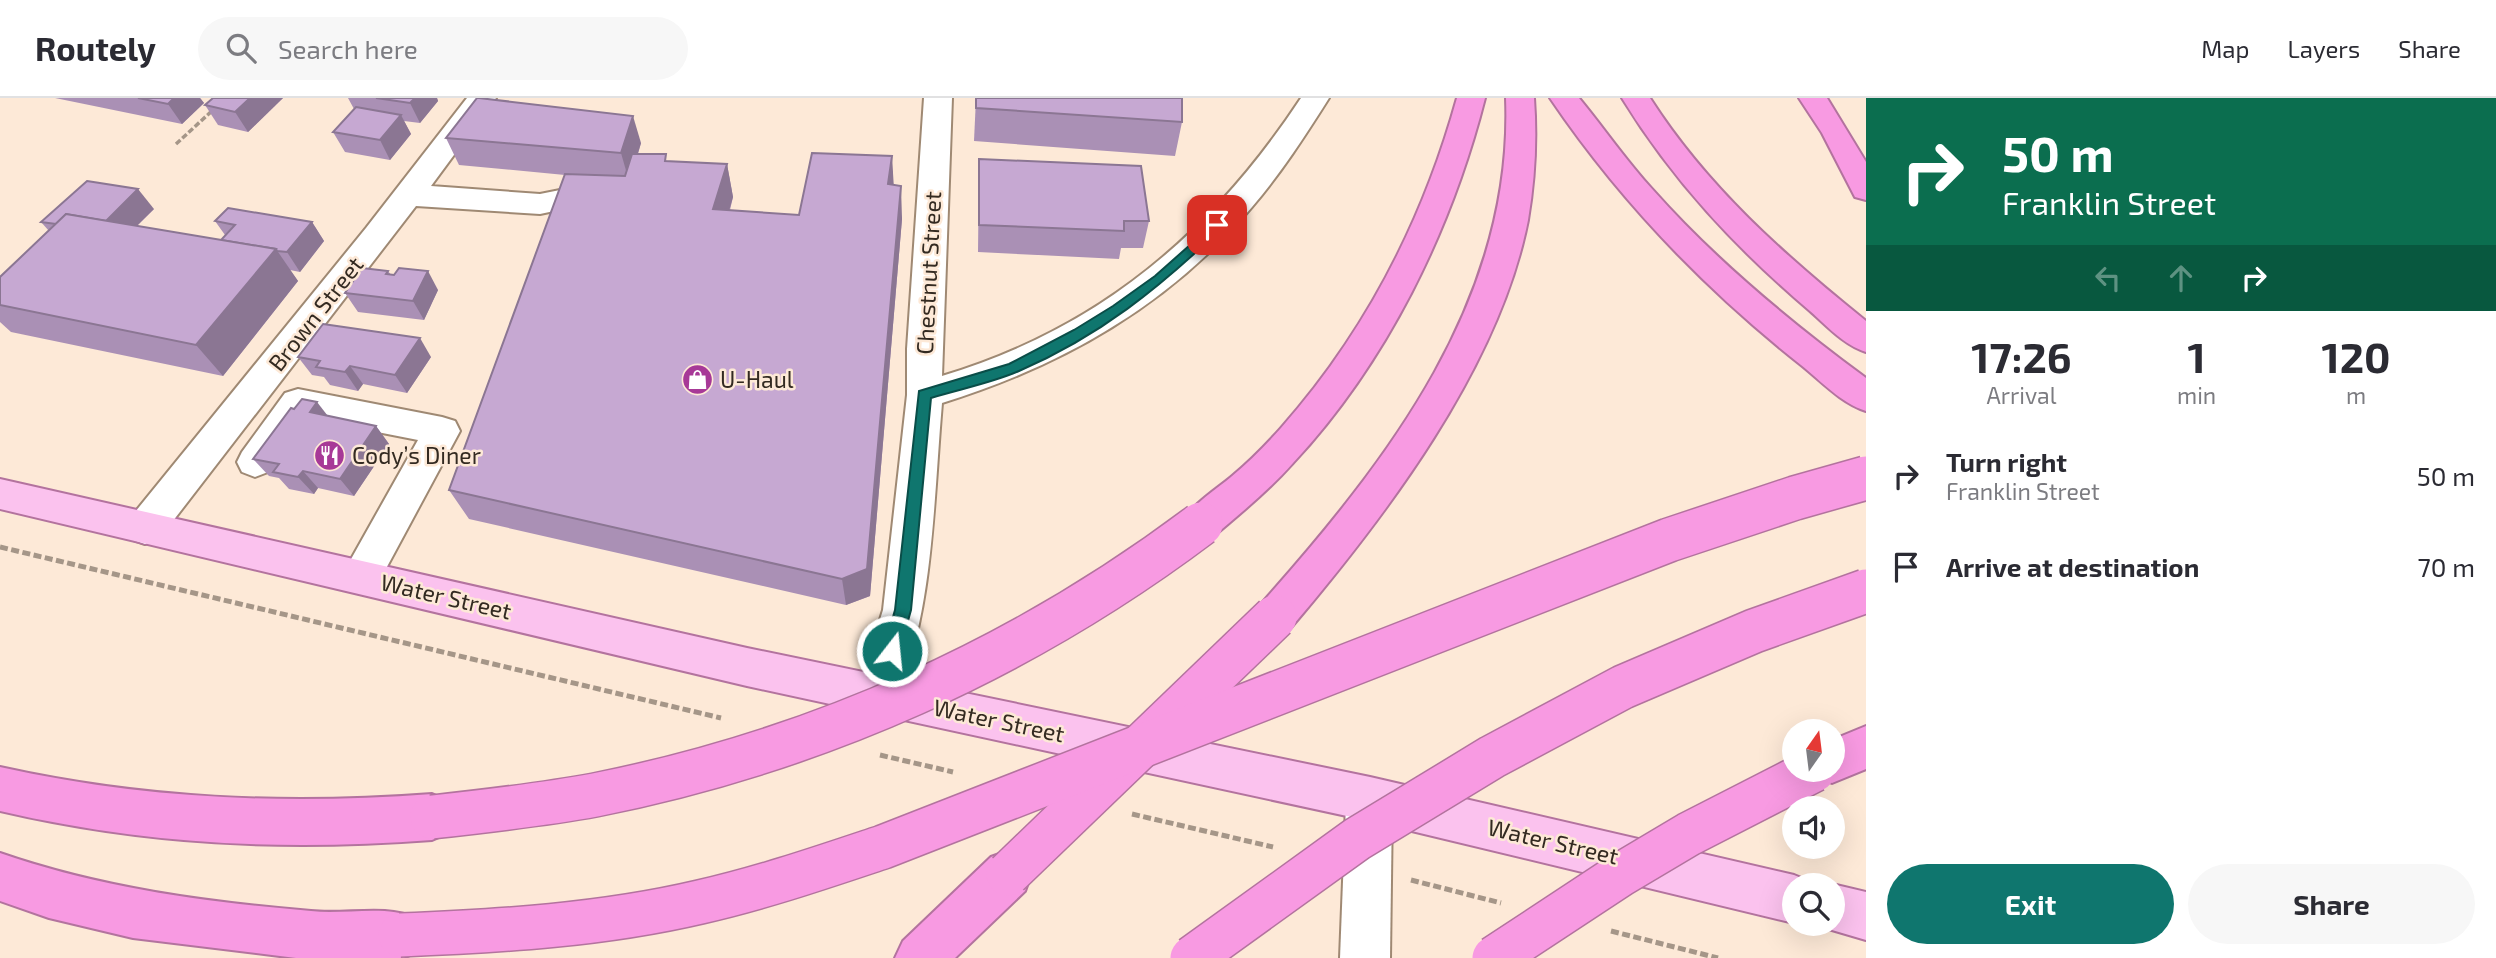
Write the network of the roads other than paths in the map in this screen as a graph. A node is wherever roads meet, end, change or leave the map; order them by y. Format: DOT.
graph roads {
  1 [pos="482,98"];
  2 [pos="938,98"];
  3 [pos="1315,98"];
  4 [pos="1471,98"];
  5 [pos="1564,98"];
  6 [pos="1636,98"];
  7 [pos="1813,98"];
  8 [pos="1844,98"];
  9 [pos="1520,107"];
  10 [pos="1862,125"];
  11 [pos="1860,177"];
  12 [pos="627,184"];
  13 [pos="409,195"];
  14 [pos="1866,340"];
  15 [pos="253,393"];
  16 [pos="925,395"];
  17 [pos="1866,397"];
  18 [pos="298,403"];
  19 [pos="255,462"];
  20 [pos="1866,478"];
  21 [pos="0,494"];
  22 [pos="145,528"];
  23 [pos="361,577"];
  24 [pos="1866,591"];
  25 [pos="877,696"];
  26 [pos="1866,747"];
  27 [pos="1845,756"];
  28 [pos="1791,782"];
  29 [pos="0,789"];
  30 [pos="1370,799"];
  31 [pos="0,877"];
  32 [pos="1782,896"];
  33 [pos="1845,911"];
  34 [pos="1866,916"];
  35 [pos="920,958"];
  36 [pos="1192,958"];
  37 [pos="1365,958"];
  38 [pos="1494,958"];
  1 -- 13 [label="street, Brown Street"];
  2 -- 16 [label="street, Chestnut Street"];
  3 -- 16 [label="street"];
  4 -- 29 [label="highway, bridge"];
  5 -- 17 [label="highway"];
  6 -- 14 [label="highway"];
  7 -- 11 [label="highway"];
  8 -- 10 [label="highway"];
  9 -- 35 [label="highway, bridge"];
  12 -- 13 [label="street"];
  13 -- 15 [label="street, Brown Street"];
  15 -- 18 [label="street"];
  15 -- 22 [label="street, Brown Street"];
  16 -- 25 [label="street, Chestnut Street"];
  18 -- 19 [label="street"];
  18 -- 23 [label="street"];
  20 -- 31 [label="highway, bridge"];
  21 -- 22 [label="main road, Water Street"];
  22 -- 23 [label="main road, Water Street"];
  23 -- 25 [label="main road, Water Street"];
  24 -- 36 [label="highway, bridge"];
  25 -- 30 [label="main road, Water Street"];
  26 -- 27 [label="highway"];
  28 -- 38 [label="highway, bridge"];
  30 -- 32 [label="main road, Water Street"];
  30 -- 37 [label="street"];
  33 -- 34 [label="main road"];
}
